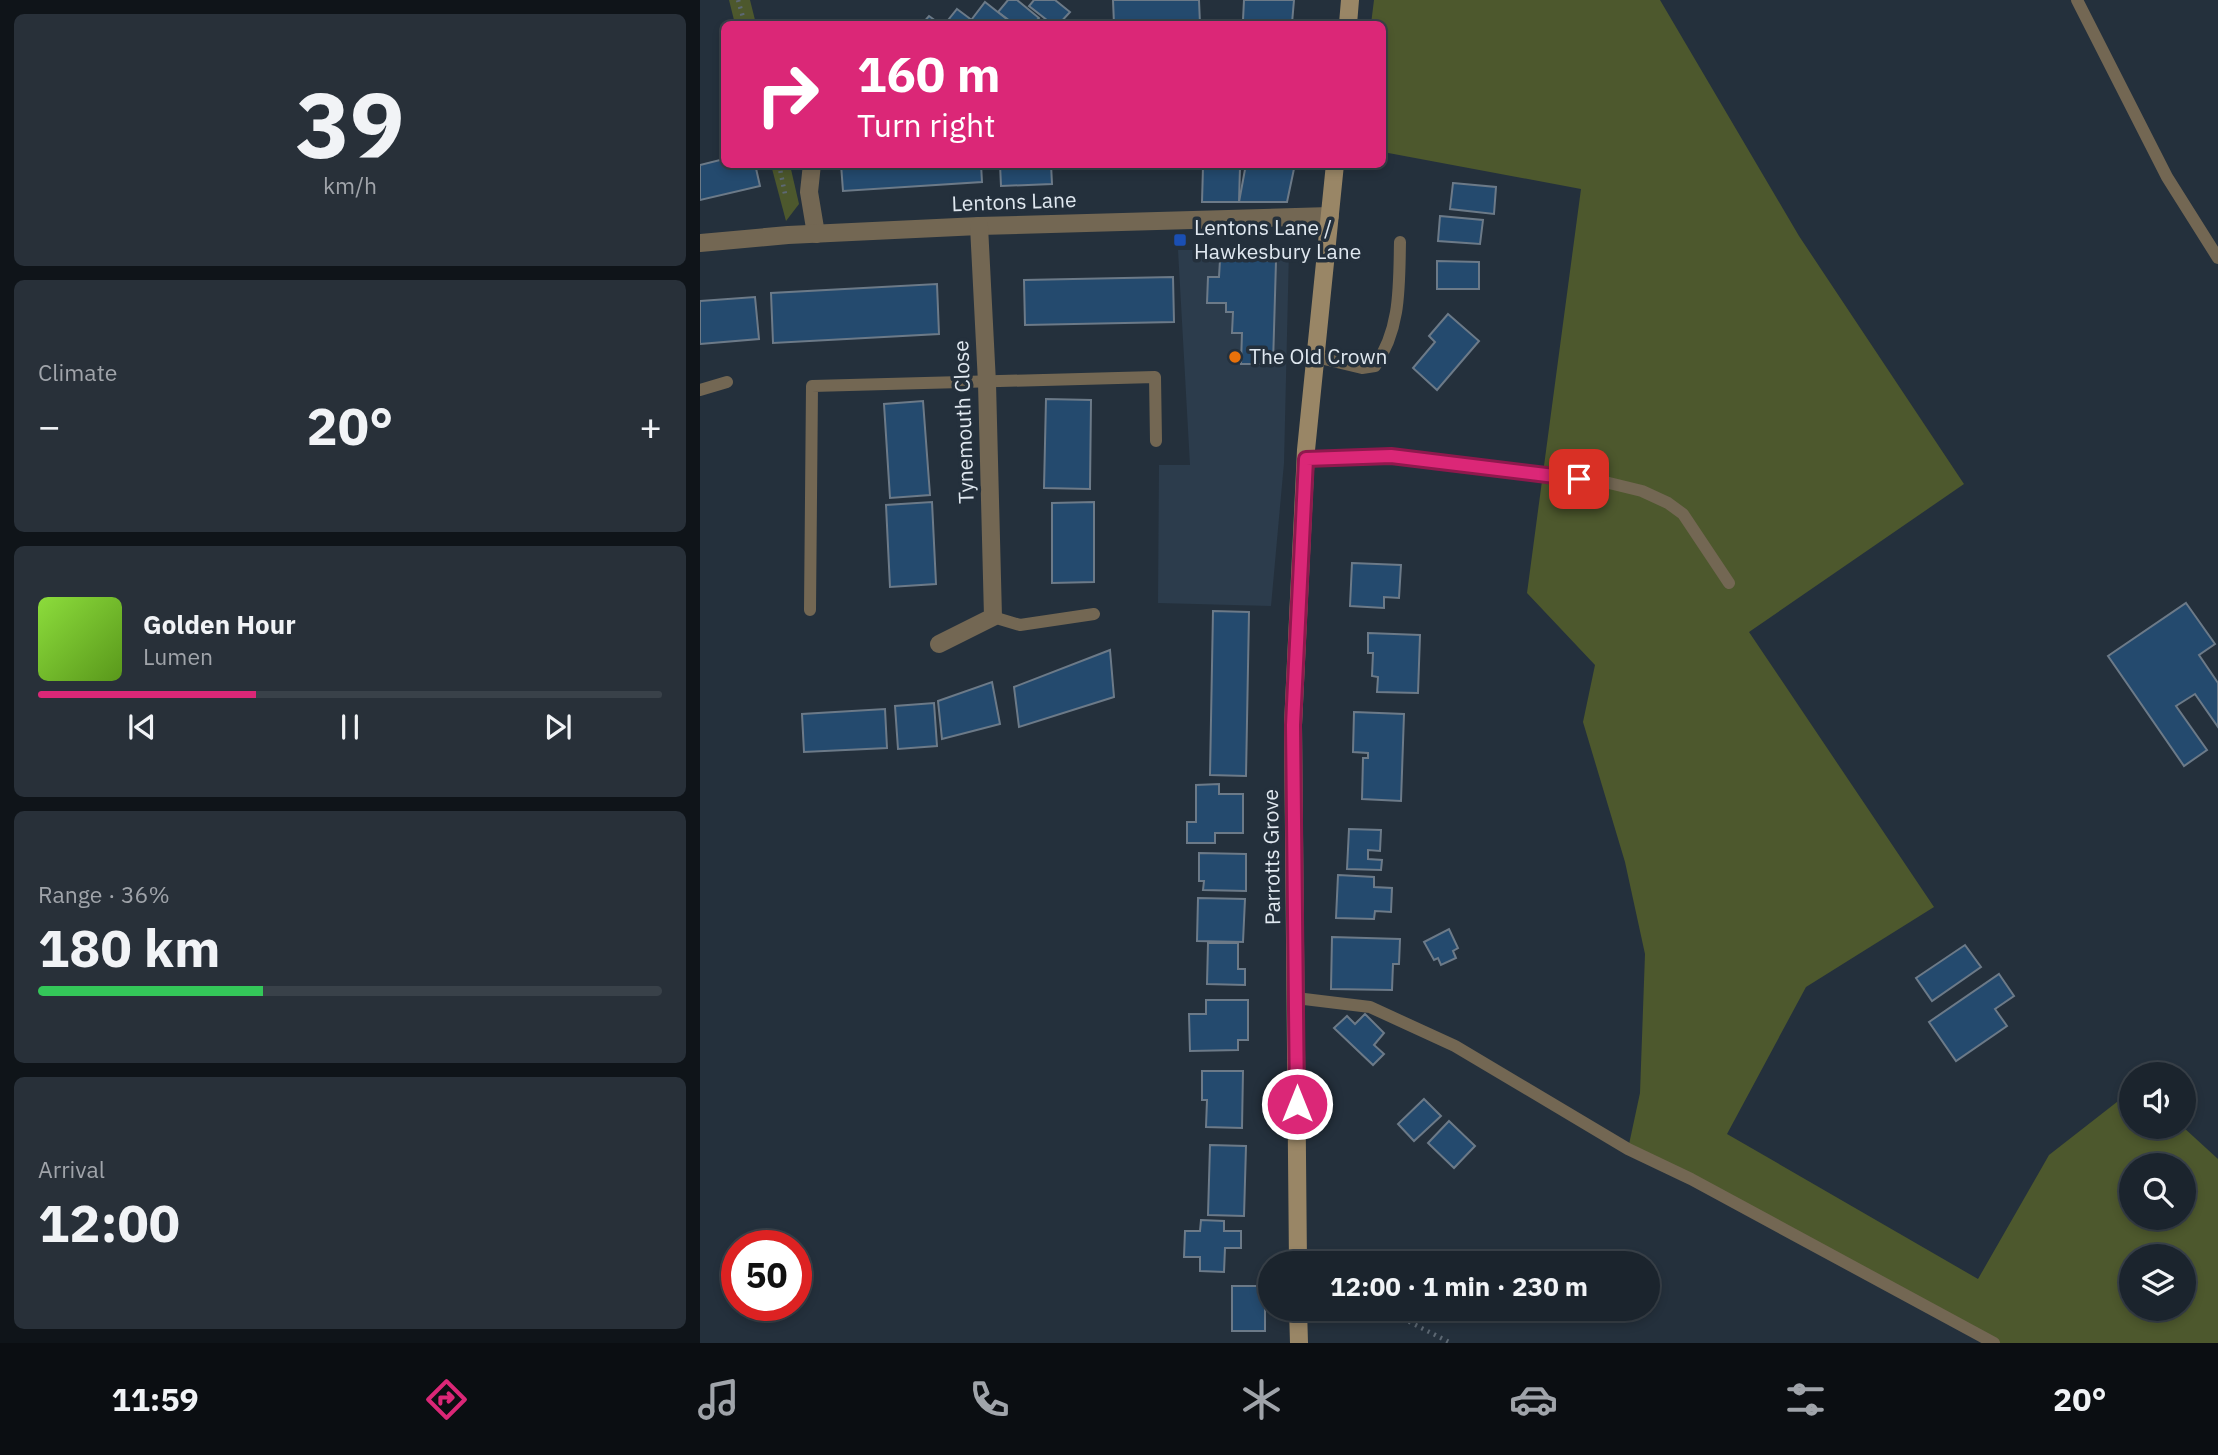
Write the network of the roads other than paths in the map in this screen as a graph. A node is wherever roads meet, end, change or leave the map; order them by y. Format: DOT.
graph roads {
  1 [pos="1350,0"];
  2 [pos="2077,0"];
  3 [pos="1348,21"];
  4 [pos="811,168"];
  5 [pos="1335,168"];
  6 [pos="1330,216"];
  7 [pos="979,226"];
  8 [pos="816,234"];
  9 [pos="1399,242"];
  10 [pos="700,243"];
  11 [pos="2218,258"];
  12 [pos="1316,357"];
  13 [pos="727,382"];
  14 [pos="987,383"];
  15 [pos="700,390"];
  16 [pos="1156,441"];
  17 [pos="1306,454"];
  18 [pos="1729,583"];
  19 [pos="810,610"];
  20 [pos="1094,614"];
  21 [pos="993,617"];
  22 [pos="939,644"];
  23 [pos="1296,998"];
  24 [pos="1298,1251"];
  25 [pos="1298,1321"];
  26 [pos="1298,1343"];
  27 [pos="1994,1343"];
  1 -- 3 [label="main road"];
  2 -- 11 [label="lane"];
  4 -- 8 [label="street"];
  5 -- 6 [label="main road, Parrotts Grove"];
  6 -- 7 [label="street, Lentons Lane"];
  6 -- 12 [label="main road, Parrotts Grove"];
  7 -- 8 [label="street, Lentons Lane"];
  7 -- 14 [label="street, Tynemouth Close"];
  8 -- 10 [label="street, Lentons Lane"];
  9 -- 12 [label="lane"];
  12 -- 17 [label="main road, Parrotts Grove"];
  13 -- 15 [label="lane"];
  14 -- 16 [label="lane"];
  14 -- 19 [label="lane"];
  14 -- 21 [label="street, Tynemouth Close"];
  17 -- 18 [label="lane"];
  17 -- 23 [label="main road, Parrotts Grove"];
  20 -- 21 [label="lane"];
  21 -- 22 [label="street"];
  23 -- 24 [label="main road, Parrotts Grove"];
  23 -- 27 [label="lane"];
  25 -- 26 [label="main road"];
}
